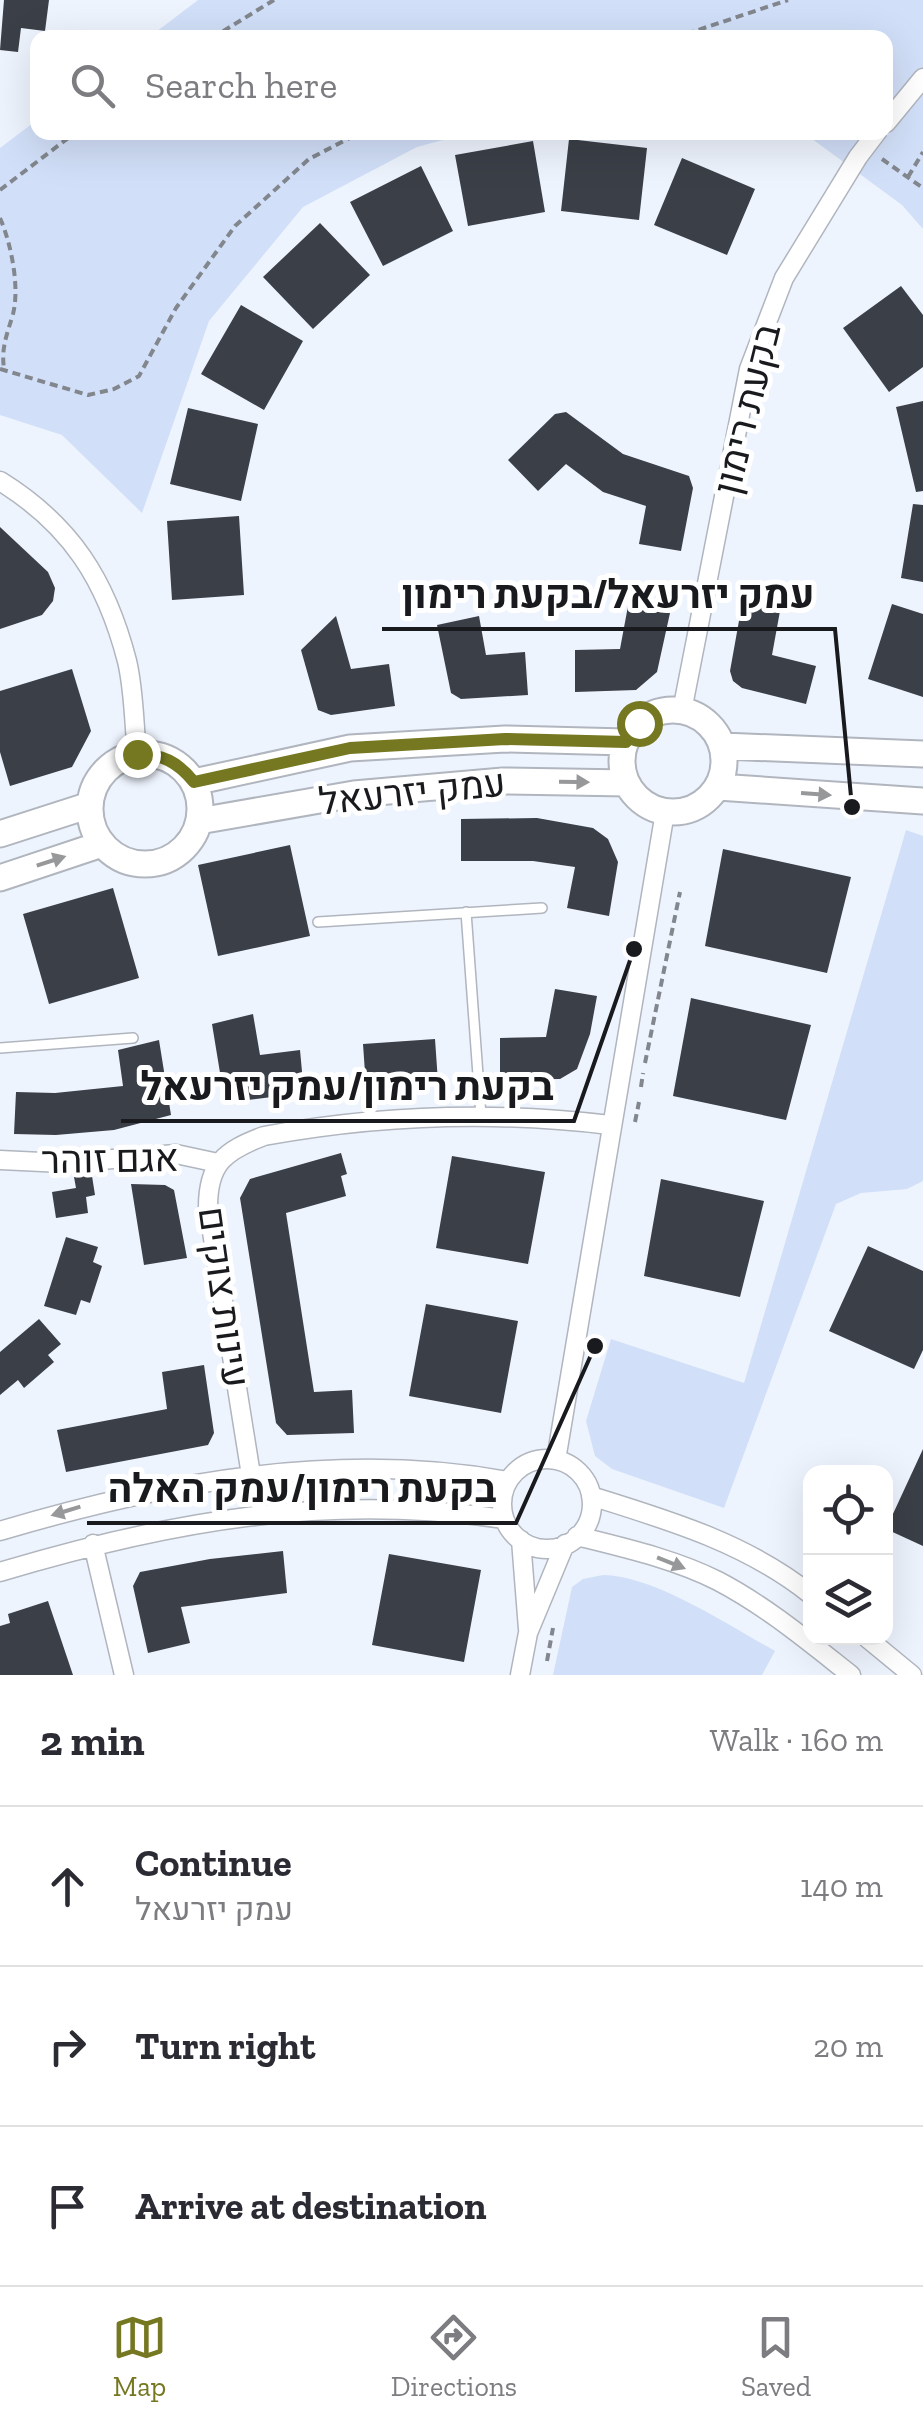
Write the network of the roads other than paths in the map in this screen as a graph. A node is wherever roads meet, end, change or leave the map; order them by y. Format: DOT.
graph roads {
  1 [pos="923,78"];
  2 [pos="893,114"];
  3 [pos="871,140"];
  4 [pos="0,481"];
  5 [pos="682,710"];
  6 [pos="626,742"];
  7 [pos="723,746"];
  8 [pos="137,754"];
  9 [pos="923,754"];
  10 [pos="194,782"];
  11 [pos="627,783"];
  12 [pos="718,787"];
  13 [pos="923,802"];
  14 [pos="90,805"];
  15 [pos="665,812"];
  16 [pos="200,821"];
  17 [pos="0,834"];
  18 [pos="102,844"];
  19 [pos="0,878"];
  20 [pos="542,908"];
  21 [pos="466,912"];
  22 [pos="318,922"];
  23 [pos="134,1038"];
  24 [pos="0,1048"];
  25 [pos="481,1116"];
  26 [pos="610,1125"];
  27 [pos="0,1160"];
  28 [pos="218,1163"];
  29 [pos="556,1460"];
  30 [pos="251,1474"];
  31 [pos="508,1481"];
  32 [pos="591,1496"];
  33 [pos="504,1519"];
  34 [pos="0,1531"];
  35 [pos="521,1540"];
  36 [pos="571,1540"];
  37 [pos="93,1544"];
  38 [pos="0,1572"];
  39 [pos="803,1590"];
  40 [pos="528,1632"];
  41 [pos="876,1645"];
  42 [pos="124,1675"];
  43 [pos="520,1675"];
  44 [pos="851,1675"];
  45 [pos="912,1675"];
  1 -- 2 [label="street"];
  3 -- 5 [label="street, בקעת רימון"];
  4 -- 8 [label="street"];
  5 -- 6 [label="main road"];
  5 -- 7 [label="main road"];
  6 -- 10 [label="main road, עמק יזרעאל"];
  6 -- 11 [label="main road"];
  7 -- 9 [label="main road"];
  7 -- 12 [label="main road"];
  8 -- 10 [label="main road"];
  8 -- 14 [label="main road"];
  10 -- 16 [label="main road"];
  11 -- 15 [label="main road"];
  16 -- 11 [label="main road, עמק יזרעאל, one-way"];
  12 -- 13 [label="main road, one-way"];
  12 -- 15 [label="main road"];
  14 -- 17 [label="main road"];
  14 -- 18 [label="main road"];
  15 -- 26 [label="street"];
  16 -- 18 [label="main road"];
  19 -- 18 [label="main road, one-way"];
  20 -- 21 [label="lane"];
  21 -- 22 [label="lane"];
  21 -- 25 [label="lane"];
  23 -- 24 [label="lane"];
  25 -- 26 [label="street, עינות צוקים"];
  25 -- 28 [label="street, עינות צוקים"];
  26 -- 29 [label="street"];
  27 -- 28 [label="street, אגם זוהר"];
  28 -- 30 [label="street, עינות צוקים"];
  29 -- 31 [label="street"];
  29 -- 32 [label="street"];
  30 -- 31 [label="street"];
  30 -- 34 [label="street, one-way"];
  31 -- 33 [label="street"];
  32 -- 36 [label="street"];
  32 -- 39 [label="street"];
  33 -- 35 [label="street"];
  33 -- 37 [label="street"];
  35 -- 36 [label="street"];
  35 -- 40 [label="street"];
  36 -- 40 [label="street"];
  36 -- 44 [label="street, one-way"];
  37 -- 38 [label="street"];
  37 -- 42 [label="street"];
  40 -- 43 [label="street"];
  41 -- 45 [label="street"];
}
